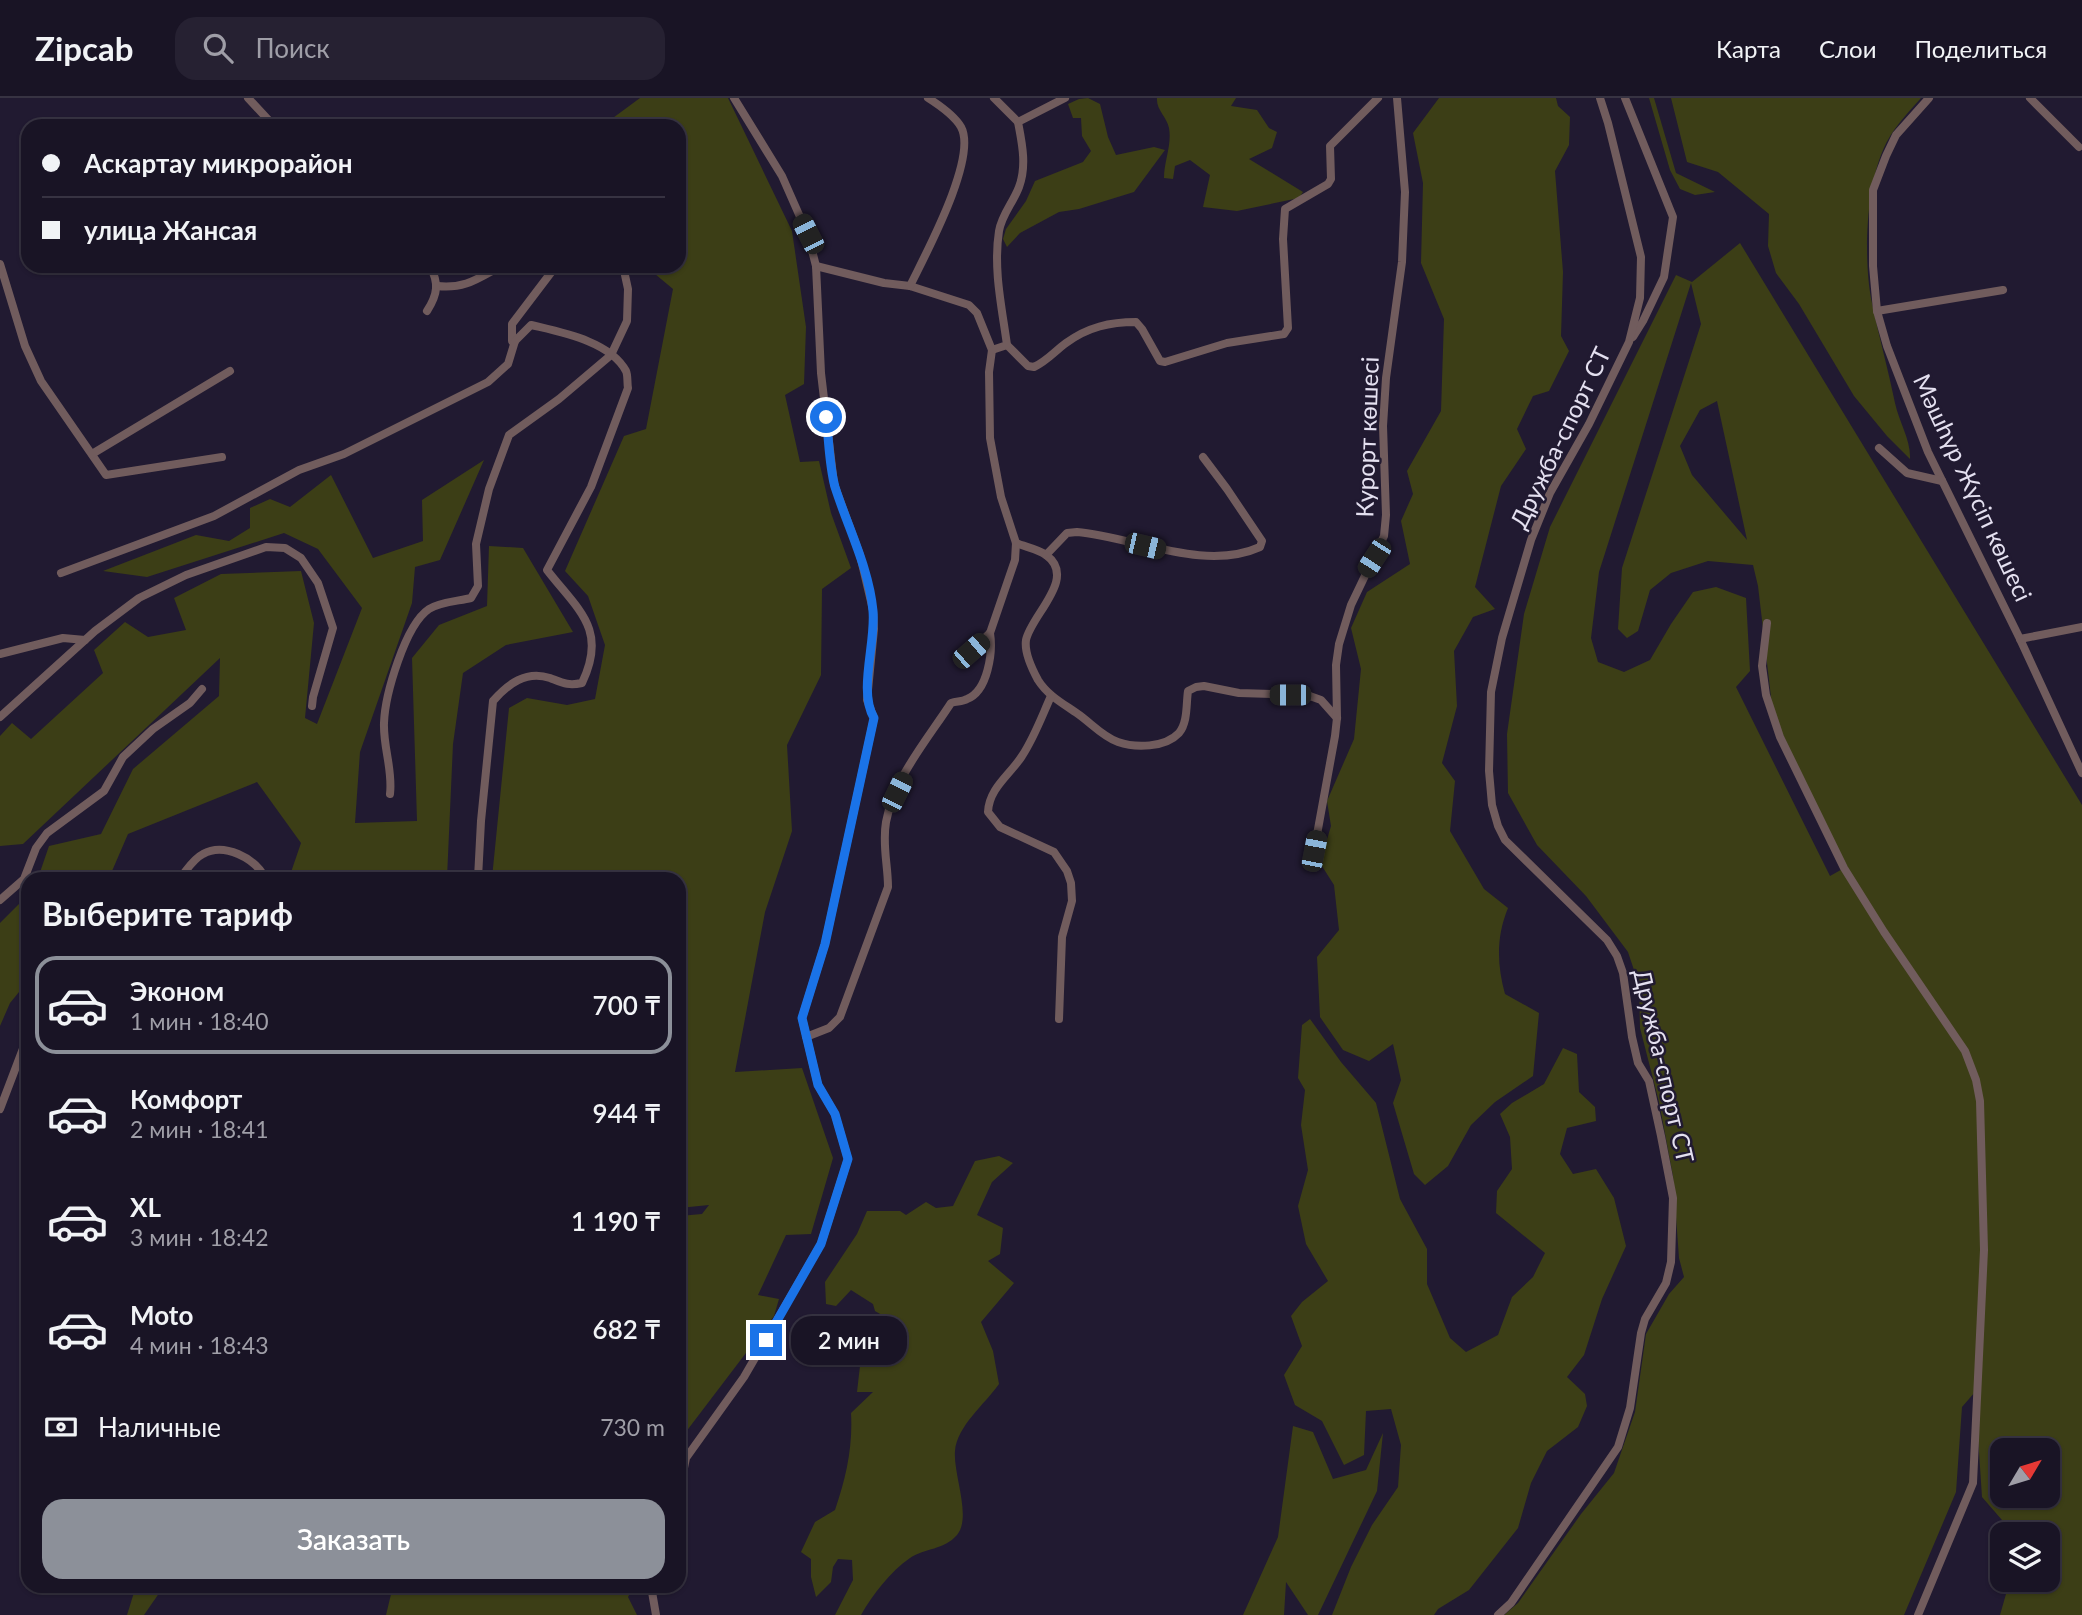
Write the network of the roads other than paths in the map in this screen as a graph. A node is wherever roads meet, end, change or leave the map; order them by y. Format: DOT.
graph roads {
  1 [pos="248,98"];
  2 [pos="734,98"];
  3 [pos="928,98"];
  4 [pos="994,98"];
  5 [pos="1065,98"];
  6 [pos="1378,98"];
  7 [pos="1397,98"];
  8 [pos="1600,98"];
  9 [pos="1625,98"];
  10 [pos="1929,98"];
  11 [pos="2030,98"];
  12 [pos="268,119"];
  13 [pos="1018,122"];
  14 [pos="2079,147"];
  15 [pos="0,264"];
  16 [pos="817,266"];
  17 [pos="434,273"];
  18 [pos="487,273"];
  19 [pos="551,273"];
  20 [pos="625,273"];
  21 [pos="437,286"];
  22 [pos="911,286"];
  23 [pos="2003,290"];
  24 [pos="427,311"];
  25 [pos="1877,311"];
  26 [pos="515,341"];
  27 [pos="1629,342"];
  28 [pos="1007,345"];
  29 [pos="992,350"];
  30 [pos="611,355"];
  31 [pos="230,371"];
  32 [pos="1879,448"];
  33 [pos="92,454"];
  34 [pos="222,457"];
  35 [pos="1203,457"];
  36 [pos="1942,481"];
  37 [pos="1016,543"];
  38 [pos="1046,555"];
  39 [pos="61,573"];
  40 [pos="1767,623"];
  41 [pos="2082,627"];
  42 [pos="990,634"];
  43 [pos="2020,639"];
  44 [pos="85,640"];
  45 [pos="962,652"];
  46 [pos="0,654"];
  47 [pos="202,690"];
  48 [pos="1051,696"];
  49 [pos="313,706"];
  50 [pos="0,717"];
  51 [pos="1337,718"];
  52 [pos="2082,773"];
  53 [pos="390,794"];
  54 [pos="1314,851"];
  55 [pos="27,872"];
  56 [pos="184,872"];
  57 [pos="261,872"];
  58 [pos="478,872"];
  59 [pos="21,882"];
  60 [pos="0,900"];
  61 [pos="1059,1019"];
  62 [pos="806,1037"];
  63 [pos="21,1054"];
  64 [pos="0,1109"];
  65 [pos="686,1458"];
  66 [pos="652,1593"];
  67 [pos="656,1615"];
  68 [pos="1498,1615"];
  69 [pos="1918,1615"];
  1 -- 12 [label="street"];
  2 -- 16 [label="street"];
  3 -- 22 [label="street"];
  4 -- 13 [label="street"];
  5 -- 13 [label="street"];
  6 -- 28 [label="street"];
  7 -- 51 [label="street, Курорт көшесі"];
  8 -- 27 [label="street, Дружба-спорт СТ"];
  9 -- 27 [label="street"];
  10 -- 25 [label="street, Мәшhүр Жүсіп көшесі"];
  11 -- 14 [label="street"];
  13 -- 28 [label="street"];
  15 -- 33 [label="street"];
  16 -- 22 [label="street"];
  16 -- 62 [label="street"];
  17 -- 21 [label="street"];
  18 -- 21 [label="street"];
  19 -- 26 [label="street"];
  20 -- 30 [label="street"];
  21 -- 24 [label="street"];
  22 -- 29 [label="street"];
  23 -- 25 [label="street"];
  25 -- 36 [label="street, Мәшhүр Жүсіп көшесі"];
  26 -- 30 [label="street"];
  26 -- 39 [label="street"];
  27 -- 68 [label="street, Дружба-спорт СТ"];
  28 -- 29 [label="street"];
  29 -- 37 [label="street"];
  30 -- 53 [label="street"];
  30 -- 58 [label="street"];
  31 -- 33 [label="street"];
  32 -- 36 [label="street"];
  33 -- 34 [label="street"];
  35 -- 38 [label="street"];
  36 -- 43 [label="street, Мәшhүр Жүсіп көшесі"];
  37 -- 38 [label="street"];
  37 -- 42 [label="street"];
  38 -- 48 [label="street"];
  40 -- 69 [label="street"];
  41 -- 43 [label="street"];
  42 -- 45 [label="street"];
  42 -- 62 [label="street"];
  43 -- 52 [label="street, Мәшhүр Жүсіп көшесі"];
  44 -- 46 [label="street"];
  44 -- 49 [label="street"];
  44 -- 50 [label="street"];
  47 -- 55 [label="street"];
  48 -- 51 [label="street"];
  48 -- 61 [label="street"];
  51 -- 54 [label="street, Курорт көшесі"];
  56 -- 57 [label="street"];
  59 -- 60 [label="street"];
  62 -- 65 [label="street"];
  63 -- 64 [label="street"];
  66 -- 67 [label="street"];
}
